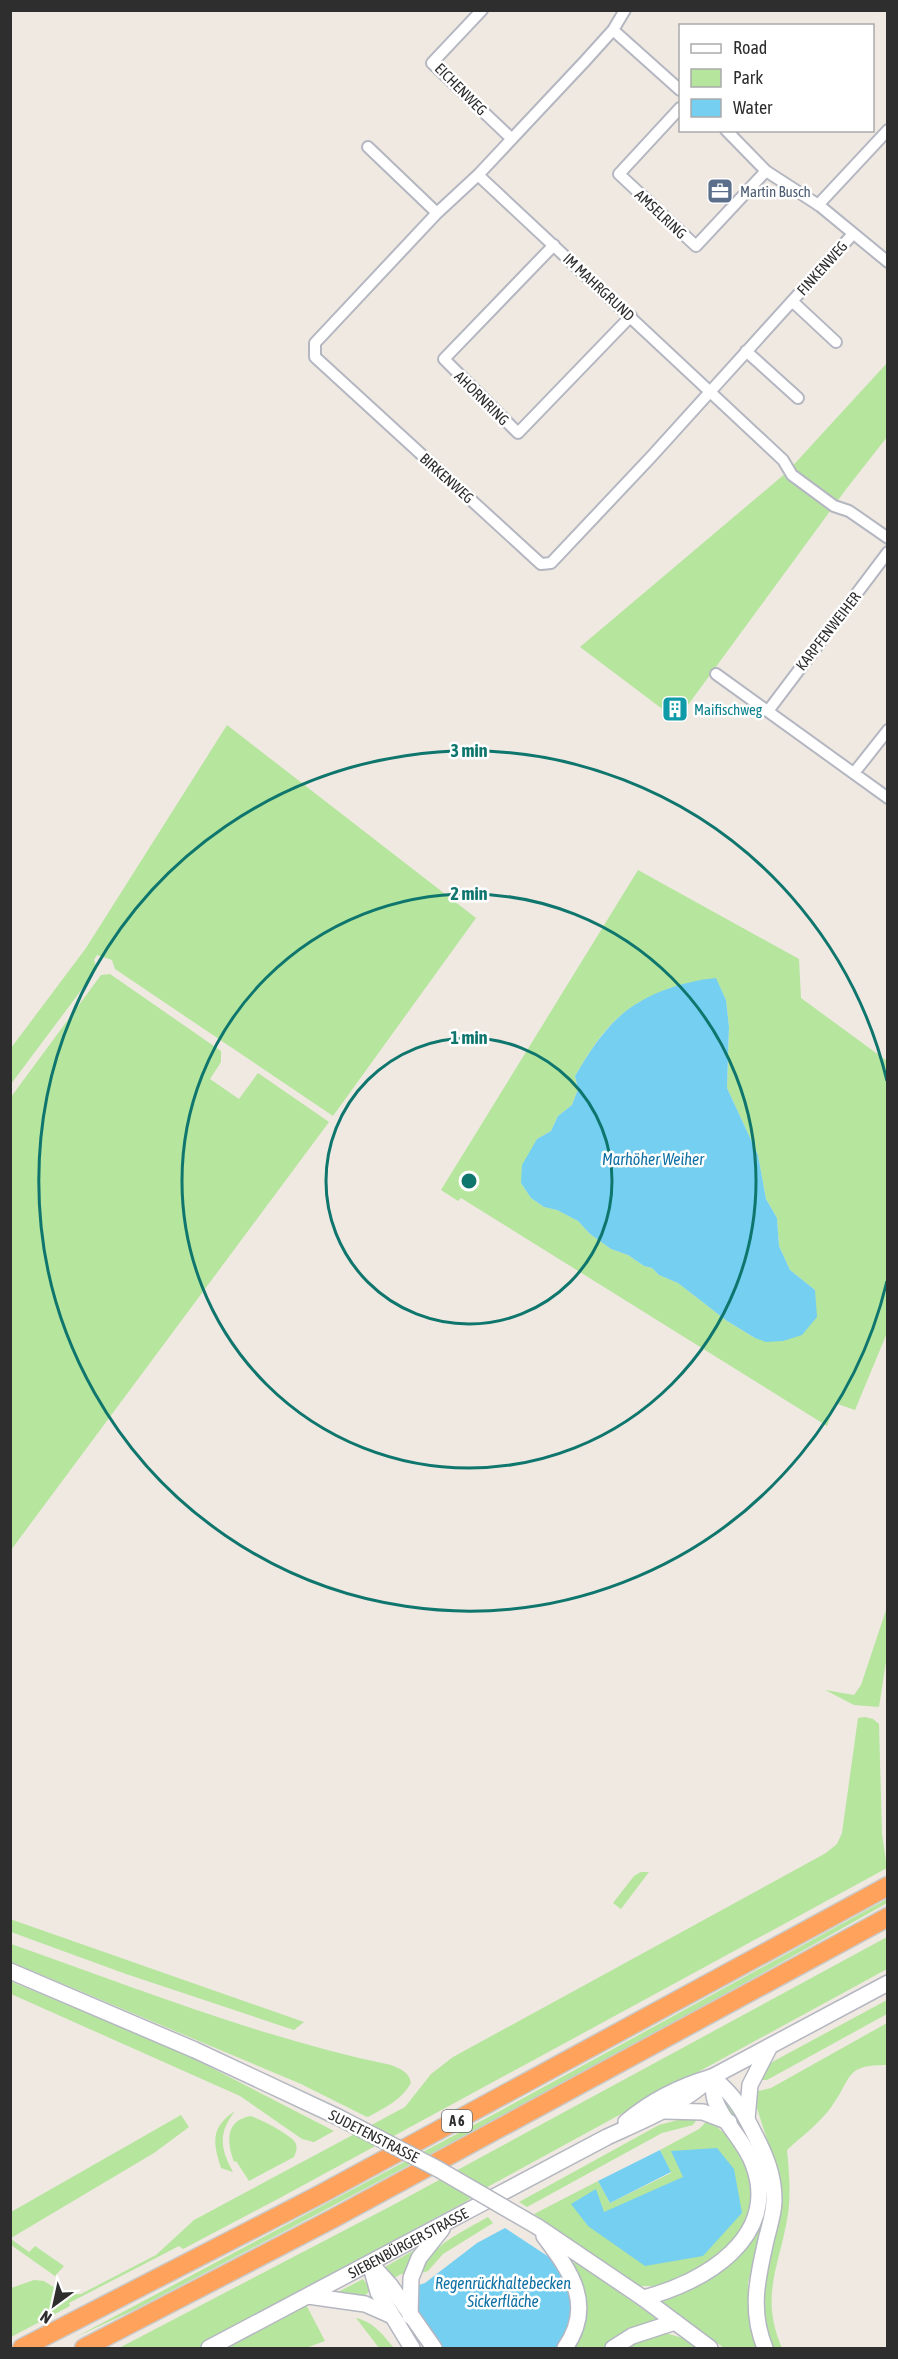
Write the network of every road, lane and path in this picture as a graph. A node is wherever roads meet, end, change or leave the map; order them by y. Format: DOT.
graph roads {
  1 [pos="625,10"];
  2 [pos="480,11"];
  3 [pos="613,30"];
  4 [pos="679,88"];
  5 [pos="679,110"];
  6 [pos="888,130"];
  7 [pos="728,132"];
  8 [pos="512,139"];
  9 [pos="368,147"];
  10 [pos="766,171"];
  11 [pos="478,176"];
  12 [pos="818,206"];
  13 [pos="437,213"];
  14 [pos="852,235"];
  15 [pos="554,244"];
  16 [pos="888,262"];
  17 [pos="792,301"];
  18 [pos="631,316"];
  19 [pos="836,342"];
  20 [pos="746,351"];
  21 [pos="710,391"];
  22 [pos="798,398"];
  23 [pos="888,538"];
  24 [pos="888,552"];
  25 [pos="716,674"];
  26 [pos="768,711"];
  27 [pos="888,730"];
  28 [pos="854,773"];
  29 [pos="888,798"];
  30 [pos="888,1886"];
  31 [pos="888,1917"];
  32 [pos="10,1971"];
  33 [pos="888,1983"];
  34 [pos="769,2048"];
  35 [pos="712,2077"];
  36 [pos="664,2111"];
  37 [pos="747,2119"];
  38 [pos="729,2122"];
  39 [pos="607,2137"];
  40 [pos="444,2225"];
  41 [pos="538,2227"];
  42 [pos="371,2264"];
  43 [pos="308,2296"];
  44 [pos="643,2298"];
  45 [pos="390,2315"];
  46 [pos="410,2316"];
  47 [pos="675,2322"];
  48 [pos="22,2349"];
  49 [pos="84,2349"];
  50 [pos="209,2349"];
  51 [pos="412,2349"];
  52 [pos="434,2349"];
  53 [pos="565,2349"];
  54 [pos="613,2349"];
  55 [pos="710,2349"];
  56 [pos="765,2349"];
  1 -- 3 [label="street"];
  2 -- 8 [label="street, EICHENWEG"];
  3 -- 4 [label="street"];
  3 -- 8 [label="street"];
  5 -- 10 [label="street, AMSELRING"];
  6 -- 12 [label="street"];
  7 -- 10 [label="street"];
  8 -- 11 [label="street"];
  9 -- 13 [label="street"];
  10 -- 12 [label="street"];
  11 -- 13 [label="street, BIRKENWEG"];
  11 -- 15 [label="street, IM MAHRGRUND"];
  12 -- 14 [label="street"];
  13 -- 21 [label="street, BIRKENWEG"];
  14 -- 16 [label="street"];
  14 -- 17 [label="street, FINKENWEG"];
  15 -- 18 [label="street, IM MAHRGRUND"];
  15 -- 18 [label="street, AHORNRING"];
  17 -- 19 [label="street, FINKENWEG"];
  17 -- 20 [label="street, FINKENWEG"];
  18 -- 21 [label="street, IM MAHRGRUND"];
  20 -- 21 [label="street, FINKENWEG"];
  20 -- 22 [label="street"];
  21 -- 23 [label="street, IM MAHRGRUND"];
  24 -- 26 [label="street, KARPFENWEIHER"];
  25 -- 26 [label="street"];
  26 -- 28 [label="street"];
  27 -- 28 [label="street"];
  28 -- 29 [label="street"];
  30 -- 48 [label="highway, A 6"];
  31 -- 49 [label="highway, A 6"];
  32 -- 41 [label="main road, SUDETENSTRASSE, bridge"];
  33 -- 34 [label="main road, SIEBENBÜRGER STRASSE"];
  34 -- 35 [label="main road, SIEBENBÜRGER STRASSE"];
  34 -- 37 [label="main road"];
  35 -- 36 [label="main road, SIEBENBÜRGER STRASSE"];
  35 -- 37 [label="main road"];
  35 -- 38 [label="main road"];
  35 -- 39 [label="main road, SIEBENBÜRGER STRASSE"];
  36 -- 38 [label="main road"];
  36 -- 39 [label="main road, SIEBENBÜRGER STRASSE"];
  37 -- 56 [label="main road"];
  38 -- 44 [label="main road"];
  39 -- 40 [label="main road, SIEBENBÜRGER STRASSE"];
  40 -- 42 [label="main road, SIEBENBÜRGER STRASSE"];
  40 -- 46 [label="main road"];
  41 -- 44 [label="main road, SUDETENSTRASSE"];
  41 -- 53 [label="main road"];
  42 -- 43 [label="main road, SIEBENBÜRGER STRASSE"];
  42 -- 45 [label="main road"];
  42 -- 46 [label="main road"];
  43 -- 45 [label="main road"];
  43 -- 50 [label="main road, SIEBENBÜRGER STRASSE"];
  44 -- 47 [label="main road, SUDETENSTRASSE"];
  45 -- 51 [label="main road"];
  46 -- 52 [label="main road"];
  47 -- 54 [label="main road"];
  47 -- 55 [label="main road, SUDETENSTRASSE"];
}
